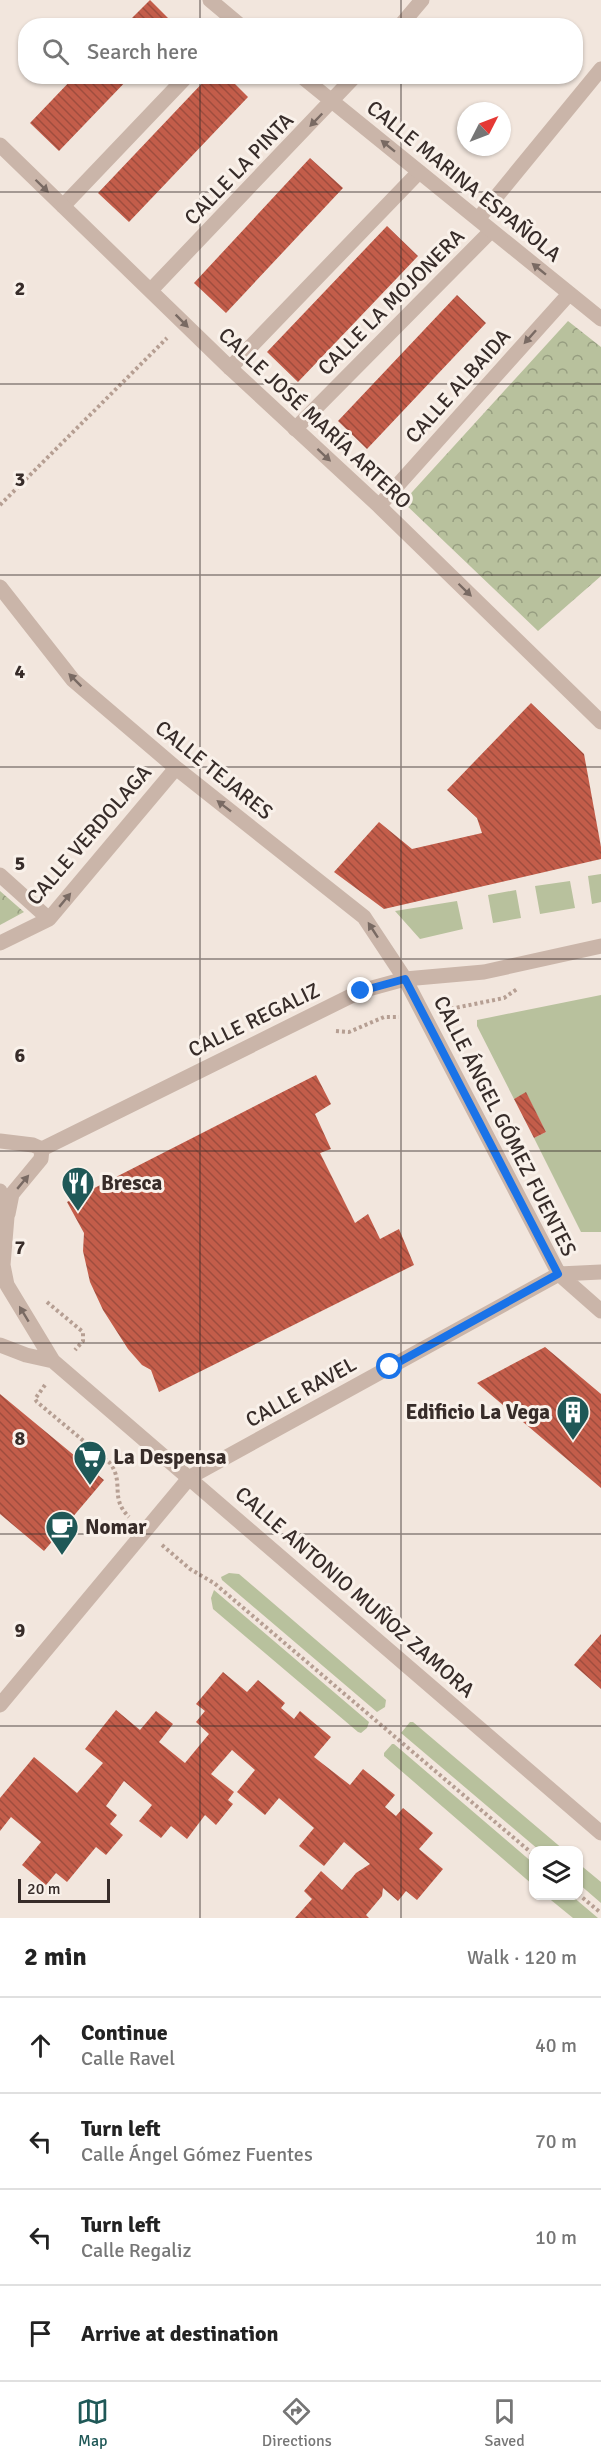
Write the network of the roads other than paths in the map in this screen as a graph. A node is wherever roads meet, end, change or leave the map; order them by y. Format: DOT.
graph roads {
  1 [pos="210,0"];
  2 [pos="422,0"];
  3 [pos="230,18"];
  4 [pos="407,18"];
  5 [pos="601,69"];
  6 [pos="179,84"];
  7 [pos="311,84"];
  8 [pos="348,84"];
  9 [pos="333,102"];
  10 [pos="0,145"];
  11 [pos="419,172"];
  12 [pos="63,206"];
  13 [pos="478,219"];
  14 [pos="491,231"];
  15 [pos="151,290"];
  16 [pos="569,294"];
  17 [pos="601,319"];
  18 [pos="230,368"];
  19 [pos="295,429"];
  20 [pos="379,506"];
  21 [pos="1,590"];
  22 [pos="601,722"];
  23 [pos="176,768"];
  24 [pos="0,875"];
  25 [pos="49,919"];
  26 [pos="0,944"];
  27 [pos="601,946"];
  28 [pos="405,979"];
  29 [pos="0,1141"];
  30 [pos="42,1149"];
  31 [pos="0,1191"];
  32 [pos="7,1217"];
  33 [pos="2,1268"];
  34 [pos="601,1272"];
  35 [pos="558,1274"];
  36 [pos="601,1311"];
  37 [pos="0,1344"];
  38 [pos="52,1361"];
  39 [pos="190,1477"];
  40 [pos="0,1705"];
  41 [pos="601,1833"];
  1 -- 3 [label="street"];
  2 -- 4 [label="street"];
  5 -- 13 [label="street"];
  6 -- 12 [label="street"];
  7 -- 9 [label="street, CALLE MARINA ESPAÑOLA"];
  8 -- 9 [label="street, CALLE LA PINTA"];
  11 -- 9 [label="street, CALLE MARINA ESPAÑOLA, one-way"];
  9 -- 15 [label="street, CALLE LA PINTA, one-way"];
  10 -- 12 [label="street, CALLE JOSÉ MARÍA ARTERO, one-way"];
  11 -- 13 [label="street, CALLE MARINA ESPAÑOLA"];
  11 -- 18 [label="street"];
  12 -- 15 [label="street, CALLE JOSÉ MARÍA ARTERO"];
  13 -- 14 [label="street, CALLE MARINA ESPAÑOLA"];
  16 -- 14 [label="street, CALLE MARINA ESPAÑOLA, one-way"];
  14 -- 19 [label="street, CALLE LA MOJONERA"];
  15 -- 18 [label="street, CALLE JOSÉ MARÍA ARTERO, one-way"];
  16 -- 17 [label="street, CALLE MARINA ESPAÑOLA"];
  16 -- 20 [label="street, CALLE ALBAIDA, one-way"];
  18 -- 19 [label="street, CALLE JOSÉ MARÍA ARTERO"];
  19 -- 20 [label="street, CALLE JOSÉ MARÍA ARTERO, one-way"];
  20 -- 22 [label="street, CALLE JOSÉ MARÍA ARTERO, one-way"];
  23 -- 21 [label="street, CALLE TEJARES, one-way"];
  25 -- 23 [label="street, CALLE VERDOLAGA, one-way"];
  28 -- 23 [label="street, CALLE TEJARES, one-way"];
  24 -- 25 [label="street"];
  25 -- 26 [label="street, CALLE VERDOLAGA"];
  27 -- 28 [label="street, CALLE REGALIZ"];
  28 -- 30 [label="street, CALLE REGALIZ"];
  28 -- 35 [label="street, CALLE ÁNGEL GÓMEZ FUENTES"];
  29 -- 30 [label="street"];
  32 -- 30 [label="street, one-way"];
  31 -- 32 [label="street"];
  32 -- 33 [label="street"];
  38 -- 33 [label="street, CALLE ANTONIO MUÑOZ ZAMORA, one-way"];
  34 -- 35 [label="street"];
  35 -- 36 [label="street, CALLE ÁNGEL GÓMEZ FUENTES"];
  35 -- 39 [label="street, CALLE RAVEL"];
  37 -- 38 [label="street, CALLE ANTONIO MUÑOZ ZAMORA"];
  38 -- 39 [label="street, CALLE ANTONIO MUÑOZ ZAMORA"];
  39 -- 40 [label="street"];
  39 -- 41 [label="street, CALLE ANTONIO MUÑOZ ZAMORA"];
}
